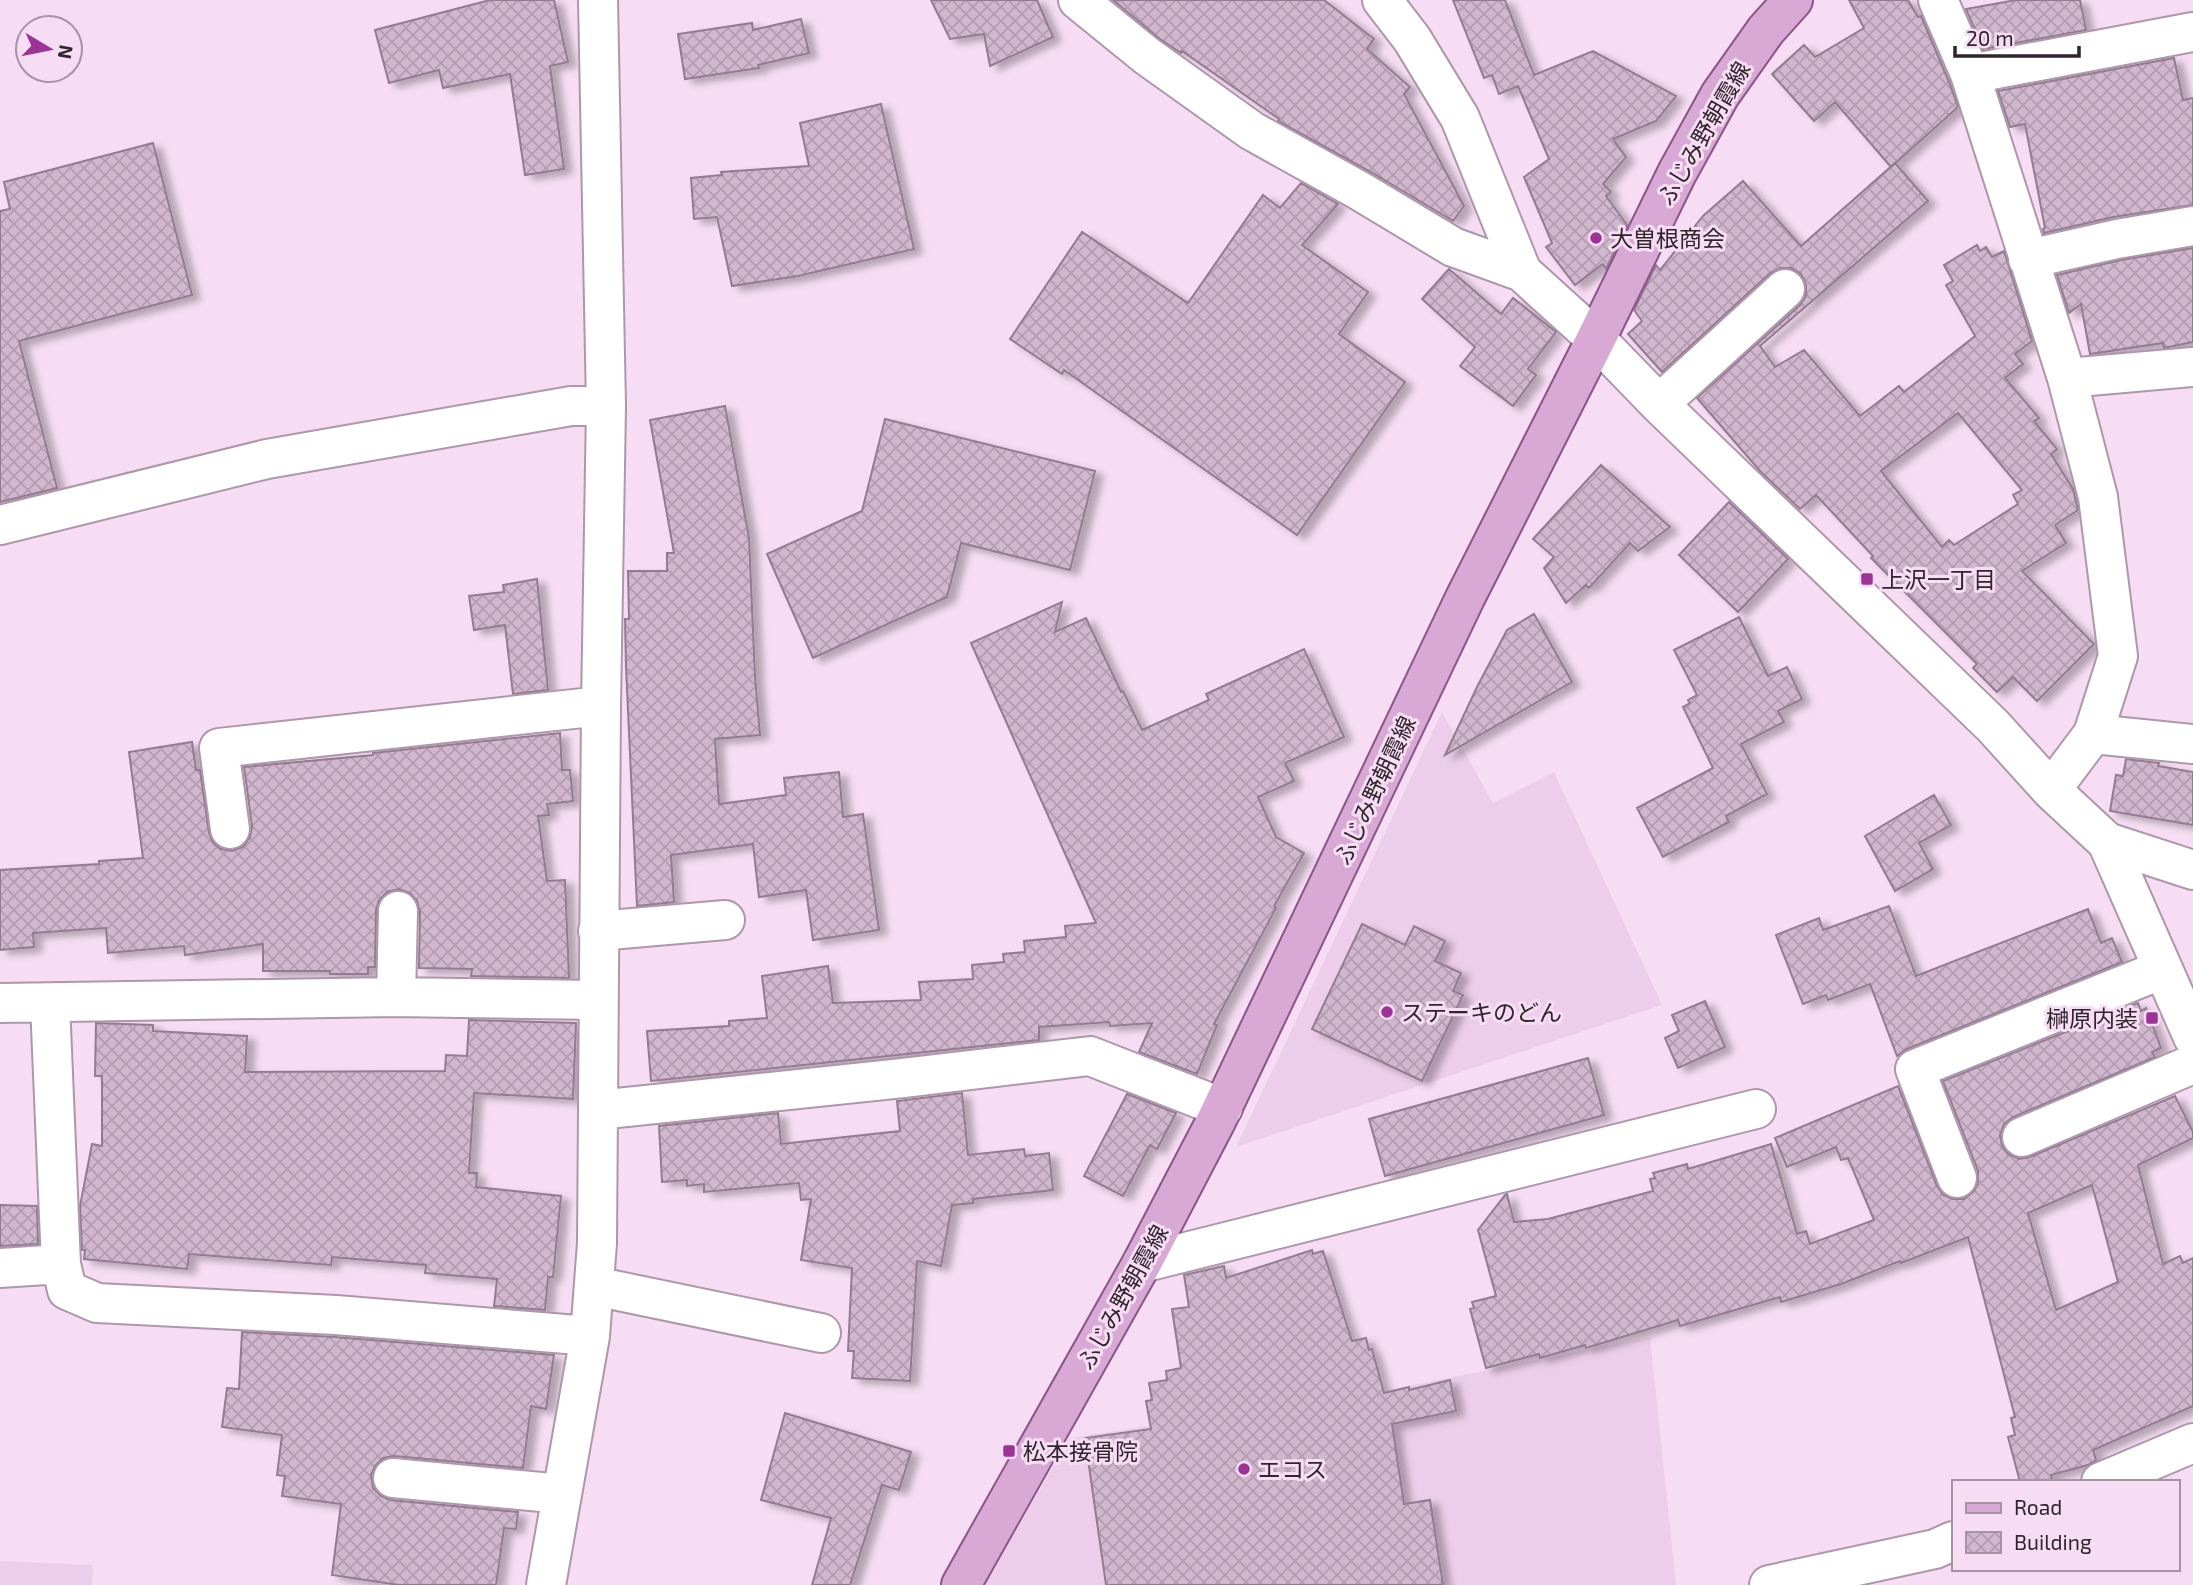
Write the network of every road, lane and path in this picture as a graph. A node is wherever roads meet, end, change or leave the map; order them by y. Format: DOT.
graph roads {
  1 [pos="598,0"];
  2 [pos="1078,0"];
  3 [pos="1382,0"];
  4 [pos="1793,0"];
  5 [pos="1938,0"];
  6 [pos="2193,32"];
  7 [pos="1970,74"];
  8 [pos="2193,226"];
  9 [pos="2028,258"];
  10 [pos="1522,272"];
  11 [pos="1784,289"];
  12 [pos="1596,340"];
  13 [pos="2193,367"];
  14 [pos="2067,378"];
  15 [pos="1659,404"];
  16 [pos="606,406"];
  17 [pos="0,525"];
  18 [pos="601,706"];
  19 [pos="2093,734"];
  20 [pos="2193,744"];
  21 [pos="2051,790"];
  22 [pos="230,829"];
  23 [pos="2107,842"];
  24 [pos="2193,870"];
  25 [pos="397,911"];
  26 [pos="725,920"];
  27 [pos="598,930"];
  28 [pos="2163,969"];
  29 [pos="396,997"];
  30 [pos="598,1000"];
  31 [pos="0,1003"];
  32 [pos="50,1003"];
  33 [pos="2193,1037"];
  34 [pos="2193,1065"];
  35 [pos="1223,1108"];
  36 [pos="598,1110"];
  37 [pos="1756,1110"];
  38 [pos="2022,1137"];
  39 [pos="1957,1178"];
  40 [pos="1142,1262"];
  41 [pos="61,1264"];
  42 [pos="0,1268"];
  43 [pos="594,1286"];
  44 [pos="821,1333"];
  45 [pos="590,1336"];
  46 [pos="2193,1443"];
  47 [pos="393,1478"];
  48 [pos="2106,1480"];
  49 [pos="562,1494"];
  50 [pos="1952,1541"];
  51 [pos="546,1585"];
  52 [pos="961,1585"];
  53 [pos="1769,1585"];
  1 -- 16 [label="street"];
  2 -- 10 [label="street"];
  3 -- 10 [label="street"];
  4 -- 12 [label="main road, ふじみ野朝霞線"];
  5 -- 7 [label="street"];
  6 -- 7 [label="street"];
  7 -- 9 [label="street"];
  8 -- 9 [label="street"];
  9 -- 14 [label="street"];
  10 -- 12 [label="street"];
  11 -- 15 [label="street"];
  12 -- 15 [label="street"];
  12 -- 35 [label="main road, ふじみ野朝霞線"];
  13 -- 14 [label="street"];
  14 -- 19 [label="street"];
  15 -- 21 [label="street"];
  16 -- 17 [label="street"];
  16 -- 18 [label="street"];
  18 -- 22 [label="street"];
  18 -- 27 [label="street"];
  19 -- 20 [label="street"];
  19 -- 21 [label="street"];
  21 -- 23 [label="street"];
  23 -- 24 [label="street"];
  23 -- 28 [label="street"];
  25 -- 29 [label="street"];
  26 -- 27 [label="street"];
  27 -- 30 [label="street"];
  28 -- 33 [label="street"];
  28 -- 39 [label="street"];
  29 -- 30 [label="street"];
  29 -- 32 [label="street"];
  30 -- 36 [label="street"];
  31 -- 32 [label="street"];
  32 -- 41 [label="street"];
  34 -- 38 [label="street"];
  35 -- 36 [label="street"];
  35 -- 40 [label="main road, ふじみ野朝霞線"];
  36 -- 43 [label="street"];
  37 -- 40 [label="street"];
  40 -- 52 [label="main road, ふじみ野朝霞線"];
  41 -- 42 [label="street"];
  41 -- 45 [label="street"];
  43 -- 44 [label="street"];
  43 -- 45 [label="street"];
  45 -- 49 [label="street"];
  46 -- 48 [label="street"];
  47 -- 49 [label="street"];
  49 -- 51 [label="street"];
  50 -- 53 [label="street"];
}
